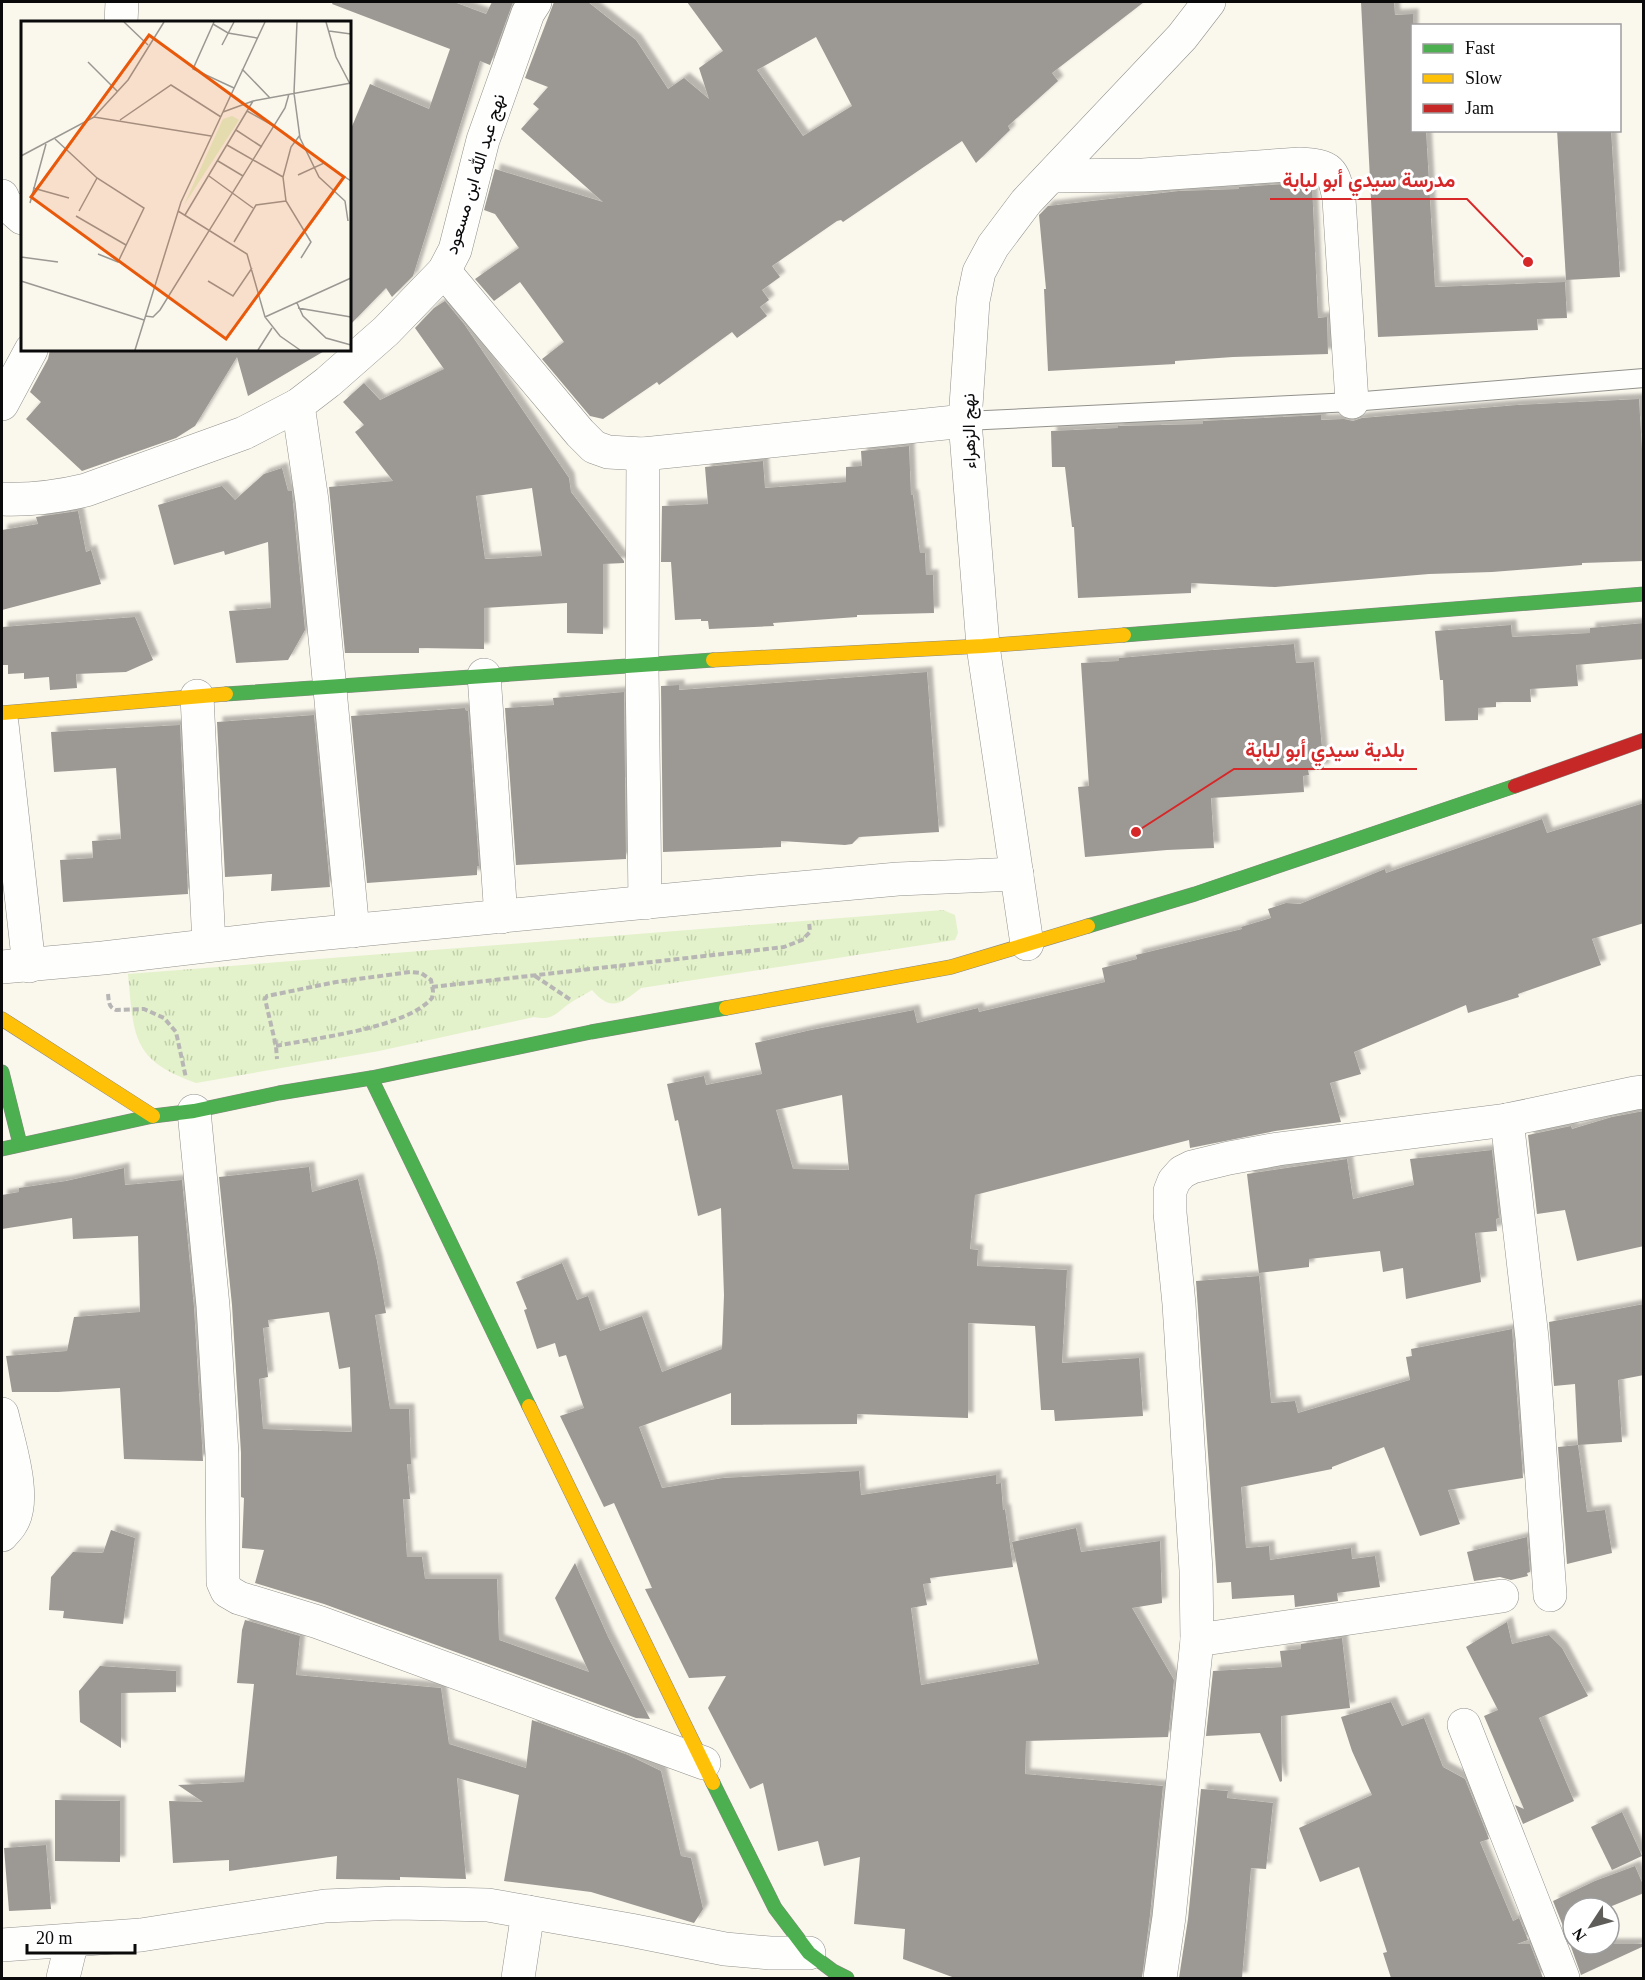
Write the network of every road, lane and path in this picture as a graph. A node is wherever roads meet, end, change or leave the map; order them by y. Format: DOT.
graph roads {
  1 [pos="122,2"];
  2 [pos="535,2"];
  3 [pos="1209,2"];
  4 [pos="121,21"];
  5 [pos="1052,176"];
  6 [pos="2,196"];
  7 [pos="21,217"];
  8 [pos="444,271"];
  9 [pos="29,351"];
  10 [pos="1644,378"];
  11 [pos="1352,402"];
  12 [pos="2,404"];
  13 [pos="298,405"];
  14 [pos="965,421"];
  15 [pos="643,454"];
  16 [pos="2,499"];
  17 [pos="1644,594"];
  18 [pos="983,646"];
  19 [pos="642,665"];
  20 [pos="484,675"];
  21 [pos="328,687"];
  22 [pos="197,696"];
  23 [pos="2,713"];
  24 [pos="2,724"];
  25 [pos="1644,740"];
  26 [pos="1017,874"];
  27 [pos="806,887"];
  28 [pos="645,903"];
  29 [pos="501,917"];
  30 [pos="353,931"];
  31 [pos="1028,944"];
  32 [pos="209,945"];
  33 [pos="103,958"];
  34 [pos="15,967"];
  35 [pos="432,987"];
  36 [pos="2,1018"];
  37 [pos="2,1072"];
  38 [pos="371,1078"];
  39 [pos="1644,1092"];
  40 [pos="194,1111"];
  41 [pos="153,1116"];
  42 [pos="1507,1120"];
  43 [pos="20,1144"];
  44 [pos="2,1149"];
  45 [pos="2,1414"];
  46 [pos="2,1535"];
  47 [pos="1550,1595"];
  48 [pos="1502,1596"];
  49 [pos="1197,1640"];
  50 [pos="1464,1725"];
  51 [pos="704,1763"];
  52 [pos="528,1912"];
  53 [pos="72,1941"];
  54 [pos="2,1945"];
  55 [pos="809,1953"];
  56 [pos="63,1978"];
  57 [pos="518,1978"];
  58 [pos="848,1978"];
  59 [pos="1160,1978"];
  60 [pos="1563,1978"];
  1 -- 4 [label="street"];
  2 -- 8 [label="street, نهج عبد الله ابن مسعود"];
  3 -- 5 [label="street, نهج الزهراء"];
  5 -- 11 [label="street"];
  5 -- 14 [label="street, نهج الزهراء"];
  6 -- 7 [label="street"];
  8 -- 13 [label="street, نهج عبد الله ابن مسعود"];
  8 -- 15 [label="street"];
  9 -- 12 [label="street"];
  10 -- 11 [label="lane"];
  11 -- 14 [label="lane"];
  13 -- 16 [label="street, نهج عبد الله ابن مسعود"];
  13 -- 21 [label="street"];
  14 -- 15 [label="street"];
  14 -- 18 [label="street, نهج الزهراء"];
  15 -- 19 [label="street"];
  17 -- 18 [label="street"];
  18 -- 19 [label="street"];
  18 -- 26 [label="street, نهج الزهراء"];
  19 -- 20 [label="street"];
  19 -- 28 [label="street"];
  20 -- 21 [label="street"];
  20 -- 29 [label="street"];
  21 -- 22 [label="street"];
  21 -- 30 [label="street"];
  22 -- 23 [label="street"];
  22 -- 32 [label="street"];
  24 -- 34 [label="street"];
  25 -- 31 [label="street"];
  26 -- 27 [label="street"];
  26 -- 31 [label="street, نهج الزهراء"];
  27 -- 28 [label="street"];
  27 -- 35 [label="path"];
  28 -- 29 [label="street"];
  29 -- 30 [label="street"];
  30 -- 32 [label="street"];
  31 -- 38 [label="street"];
  32 -- 33 [label="street"];
  33 -- 34 [label="street"];
  33 -- 40 [label="path"];
  35 -- 35 [label="path"];
  36 -- 41 [label="street"];
  37 -- 43 [label="street"];
  38 -- 40 [label="street"];
  38 -- 51 [label="street"];
  39 -- 42 [label="street"];
  40 -- 41 [label="street"];
  40 -- 51 [label="street"];
  41 -- 43 [label="street"];
  42 -- 47 [label="street"];
  42 -- 49 [label="street"];
  43 -- 44 [label="street"];
  45 -- 46 [label="street"];
  48 -- 49 [label="street"];
  49 -- 59 [label="street"];
  50 -- 60 [label="street"];
  51 -- 55 [label="street"];
  52 -- 53 [label="street"];
  52 -- 55 [label="street"];
  52 -- 57 [label="street"];
  53 -- 54 [label="street"];
  53 -- 56 [label="street"];
  55 -- 58 [label="street"];
}
